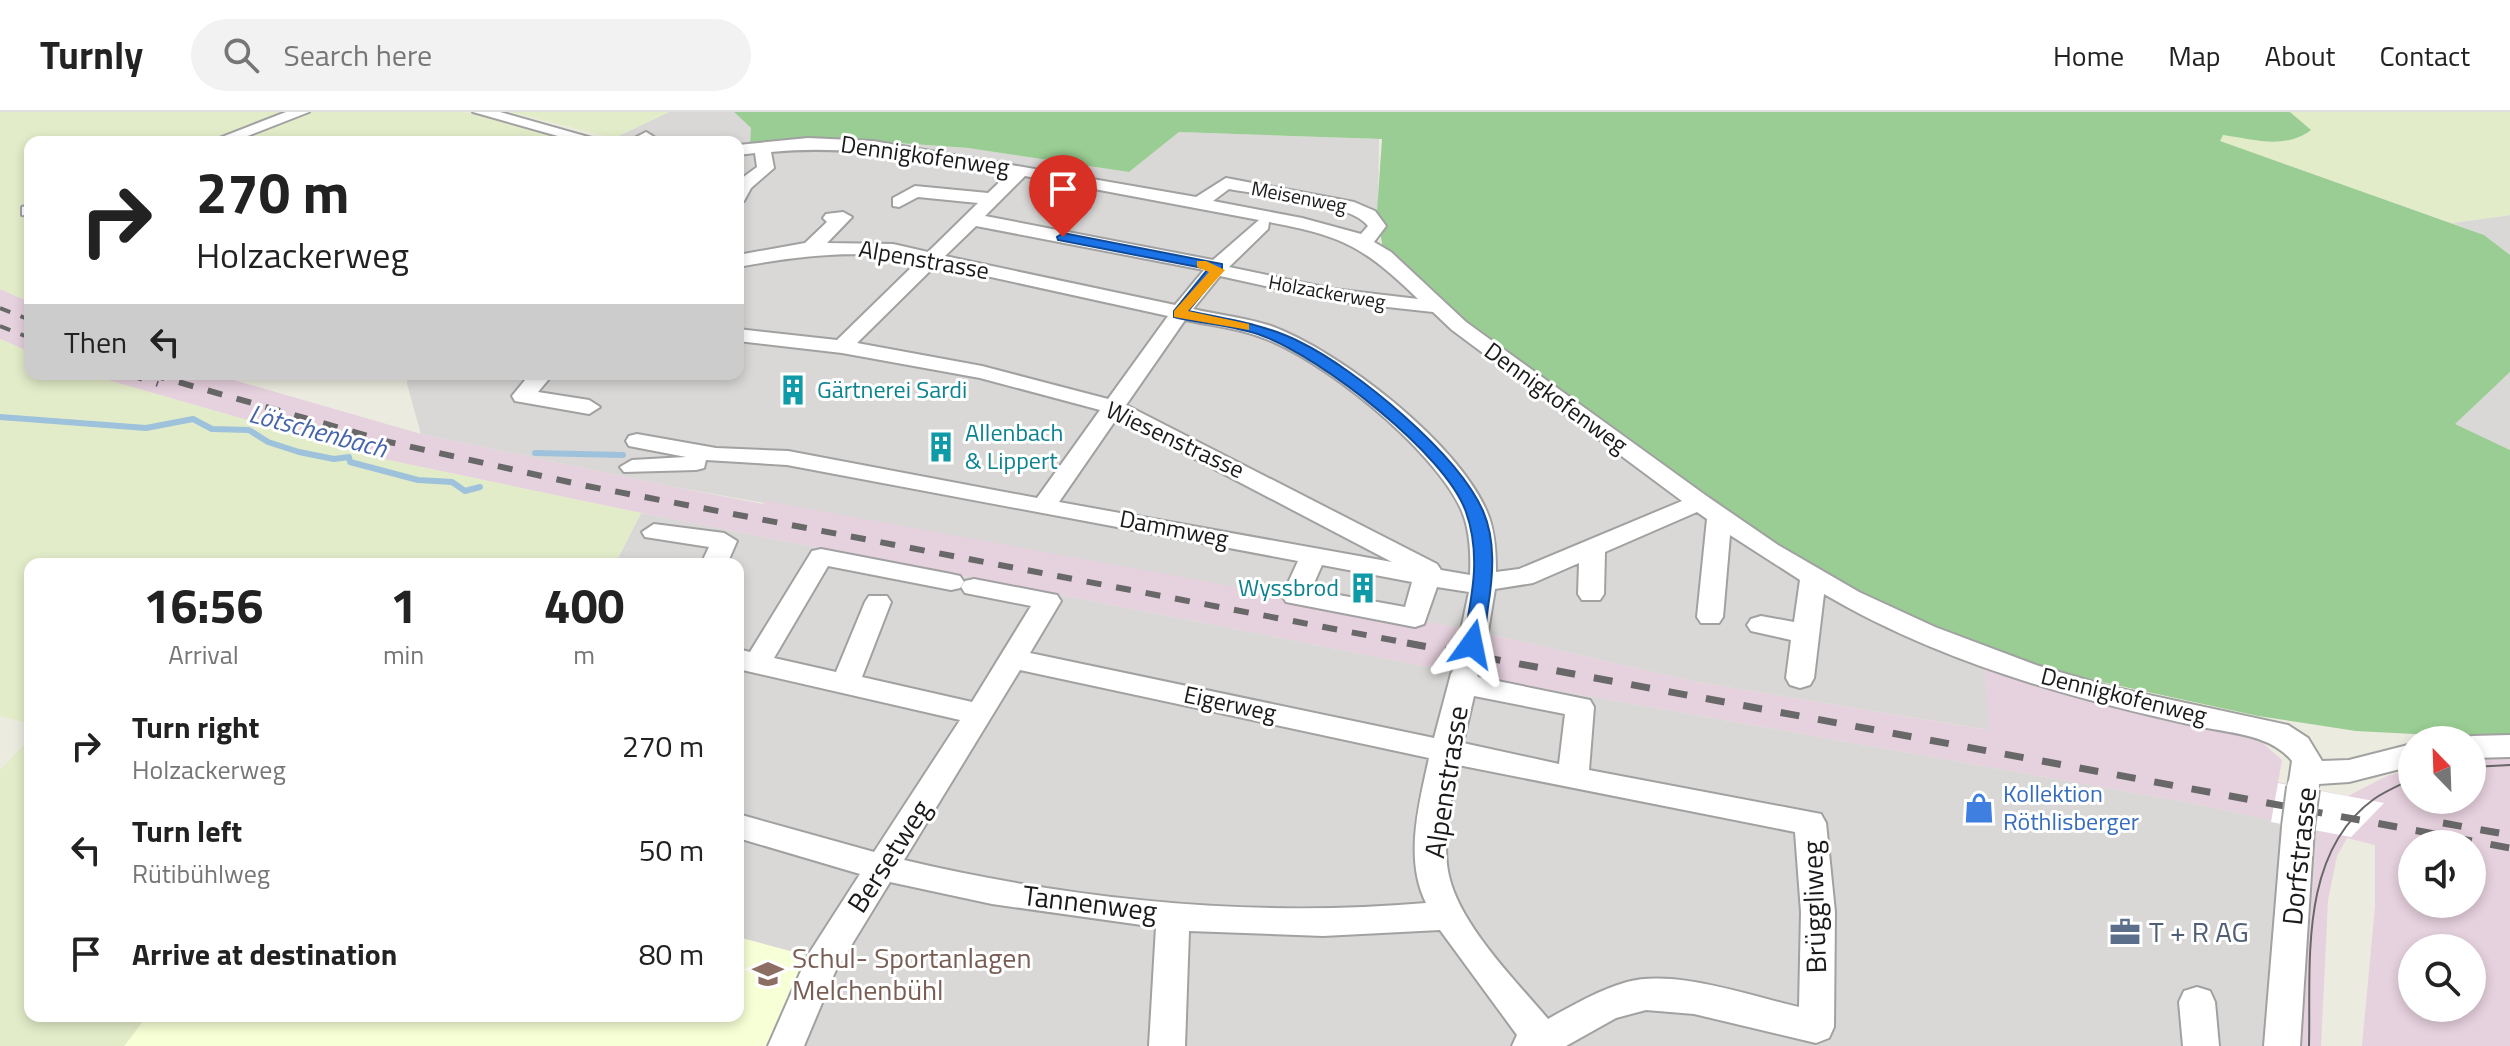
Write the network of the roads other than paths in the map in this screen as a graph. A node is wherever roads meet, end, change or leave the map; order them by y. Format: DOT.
graph roads {
  1 [pos="301,112"];
  2 [pos="481,112"];
  3 [pos="234,136"];
  4 [pos="575,136"];
  5 [pos="762,148"];
  6 [pos="744,150"];
  7 [pos="1022,170"];
  8 [pos="744,185"];
  9 [pos="992,199"];
  10 [pos="899,202"];
  11 [pos="832,218"];
  12 [pos="970,219"];
  13 [pos="1262,225"];
  14 [pos="811,248"];
  15 [pos="929,258"];
  16 [pos="744,260"];
  17 [pos="1218,269"];
  18 [pos="1438,307"];
  19 [pos="1179,314"];
  20 [pos="744,336"];
  21 [pos="842,347"];
  22 [pos="537,380"];
  23 [pos="589,407"];
  24 [pos="1114,407"];
  25 [pos="637,441"];
  26 [pos="818,466"];
  27 [pos="632,467"];
  28 [pos="1045,505"];
  29 [pos="1709,510"];
  30 [pos="654,532"];
  31 [pos="1592,548"];
  32 [pos="1314,555"];
  33 [pos="717,558"];
  34 [pos="1439,578"];
  35 [pos="1813,578"];
  36 [pos="1483,584"];
  37 [pos="1591,594"];
  38 [pos="878,602"];
  39 [pos="1710,617"];
  40 [pos="1761,625"];
  41 [pos="1806,634"];
  42 [pos="1013,659"];
  43 [pos="748,661"];
  44 [pos="1467,667"];
  45 [pos="1800,678"];
  46 [pos="846,682"];
  47 [pos="979,714"];
  48 [pos="2510,746"];
  49 [pos="2486,747"];
  50 [pos="1447,749"];
  51 [pos="2398,759"];
  52 [pos="1573,778"];
  53 [pos="2306,780"];
  54 [pos="744,828"];
  55 [pos="881,866"];
  56 [pos="1173,914"];
  57 [pos="1449,915"];
  58 [pos="2197,1002"];
  59 [pos="1541,1044"];
  60 [pos="786,1046"];
  61 [pos="1167,1046"];
  62 [pos="2201,1046"];
  63 [pos="2282,1046"];
  1 -- 3 [label="street"];
  2 -- 4 [label="street"];
  5 -- 6 [label="street, Dennigkofenweg"];
  5 -- 7 [label="street, Dennigkofenweg"];
  5 -- 8 [label="street"];
  7 -- 9 [label="street"];
  7 -- 18 [label="street, Dennigkofenweg"];
  9 -- 10 [label="street"];
  9 -- 12 [label="street"];
  11 -- 14 [label="street"];
  12 -- 15 [label="street"];
  12 -- 17 [label="street, Holzackerweg"];
  13 -- 17 [label="street"];
  14 -- 15 [label="street, Alpenstrasse"];
  14 -- 16 [label="street, Alpenstrasse"];
  15 -- 19 [label="street, Alpenstrasse"];
  15 -- 21 [label="street"];
  17 -- 18 [label="street, Holzackerweg"];
  17 -- 19 [label="street"];
  18 -- 29 [label="street, Dennigkofenweg"];
  19 -- 24 [label="street"];
  19 -- 36 [label="street, Alpenstrasse"];
  20 -- 21 [label="street, Wiesenstrasse"];
  21 -- 24 [label="street, Wiesenstrasse"];
  22 -- 23 [label="street"];
  24 -- 28 [label="street"];
  24 -- 34 [label="street, Wiesenstrasse"];
  25 -- 26 [label="street, Dammweg"];
  26 -- 27 [label="street"];
  26 -- 28 [label="street, Dammweg"];
  28 -- 32 [label="street, Dammweg"];
  29 -- 31 [label="street, Dammweg"];
  29 -- 35 [label="street, Dennigkofenweg"];
  29 -- 39 [label="street"];
  30 -- 33 [label="street"];
  31 -- 36 [label="street, Dammweg"];
  31 -- 37 [label="street"];
  32 -- 34 [label="street, Dammweg"];
  32 -- 34 [label="street"];
  34 -- 36 [label="street, Dammweg"];
  35 -- 41 [label="street"];
  35 -- 53 [label="street, Dennigkofenweg"];
  36 -- 44 [label="street, Alpenstrasse"];
  38 -- 46 [label="street"];
  40 -- 41 [label="street"];
  41 -- 45 [label="street"];
  42 -- 43 [label="street"];
  42 -- 47 [label="street"];
  42 -- 50 [label="street, Eigerweg"];
  43 -- 46 [label="street"];
  44 -- 50 [label="street, Alpenstrasse"];
  44 -- 52 [label="street"];
  46 -- 47 [label="street"];
  47 -- 55 [label="street, Bersetweg"];
  48 -- 49 [label="street"];
  50 -- 52 [label="street, Brüggliweg"];
  50 -- 57 [label="street, Alpenstrasse"];
  51 -- 53 [label="street, Dorfstrasse"];
  52 -- 59 [label="street, Brüggliweg"];
  53 -- 63 [label="street, Dorfstrasse, bridge"];
  54 -- 55 [label="street, Tannenweg"];
  55 -- 56 [label="street, Tannenweg"];
  55 -- 60 [label="street, Bersetweg"];
  56 -- 57 [label="street, Tannenweg"];
  56 -- 61 [label="street"];
  57 -- 59 [label="street, Alpenstrasse"];
  58 -- 62 [label="street"];
}
